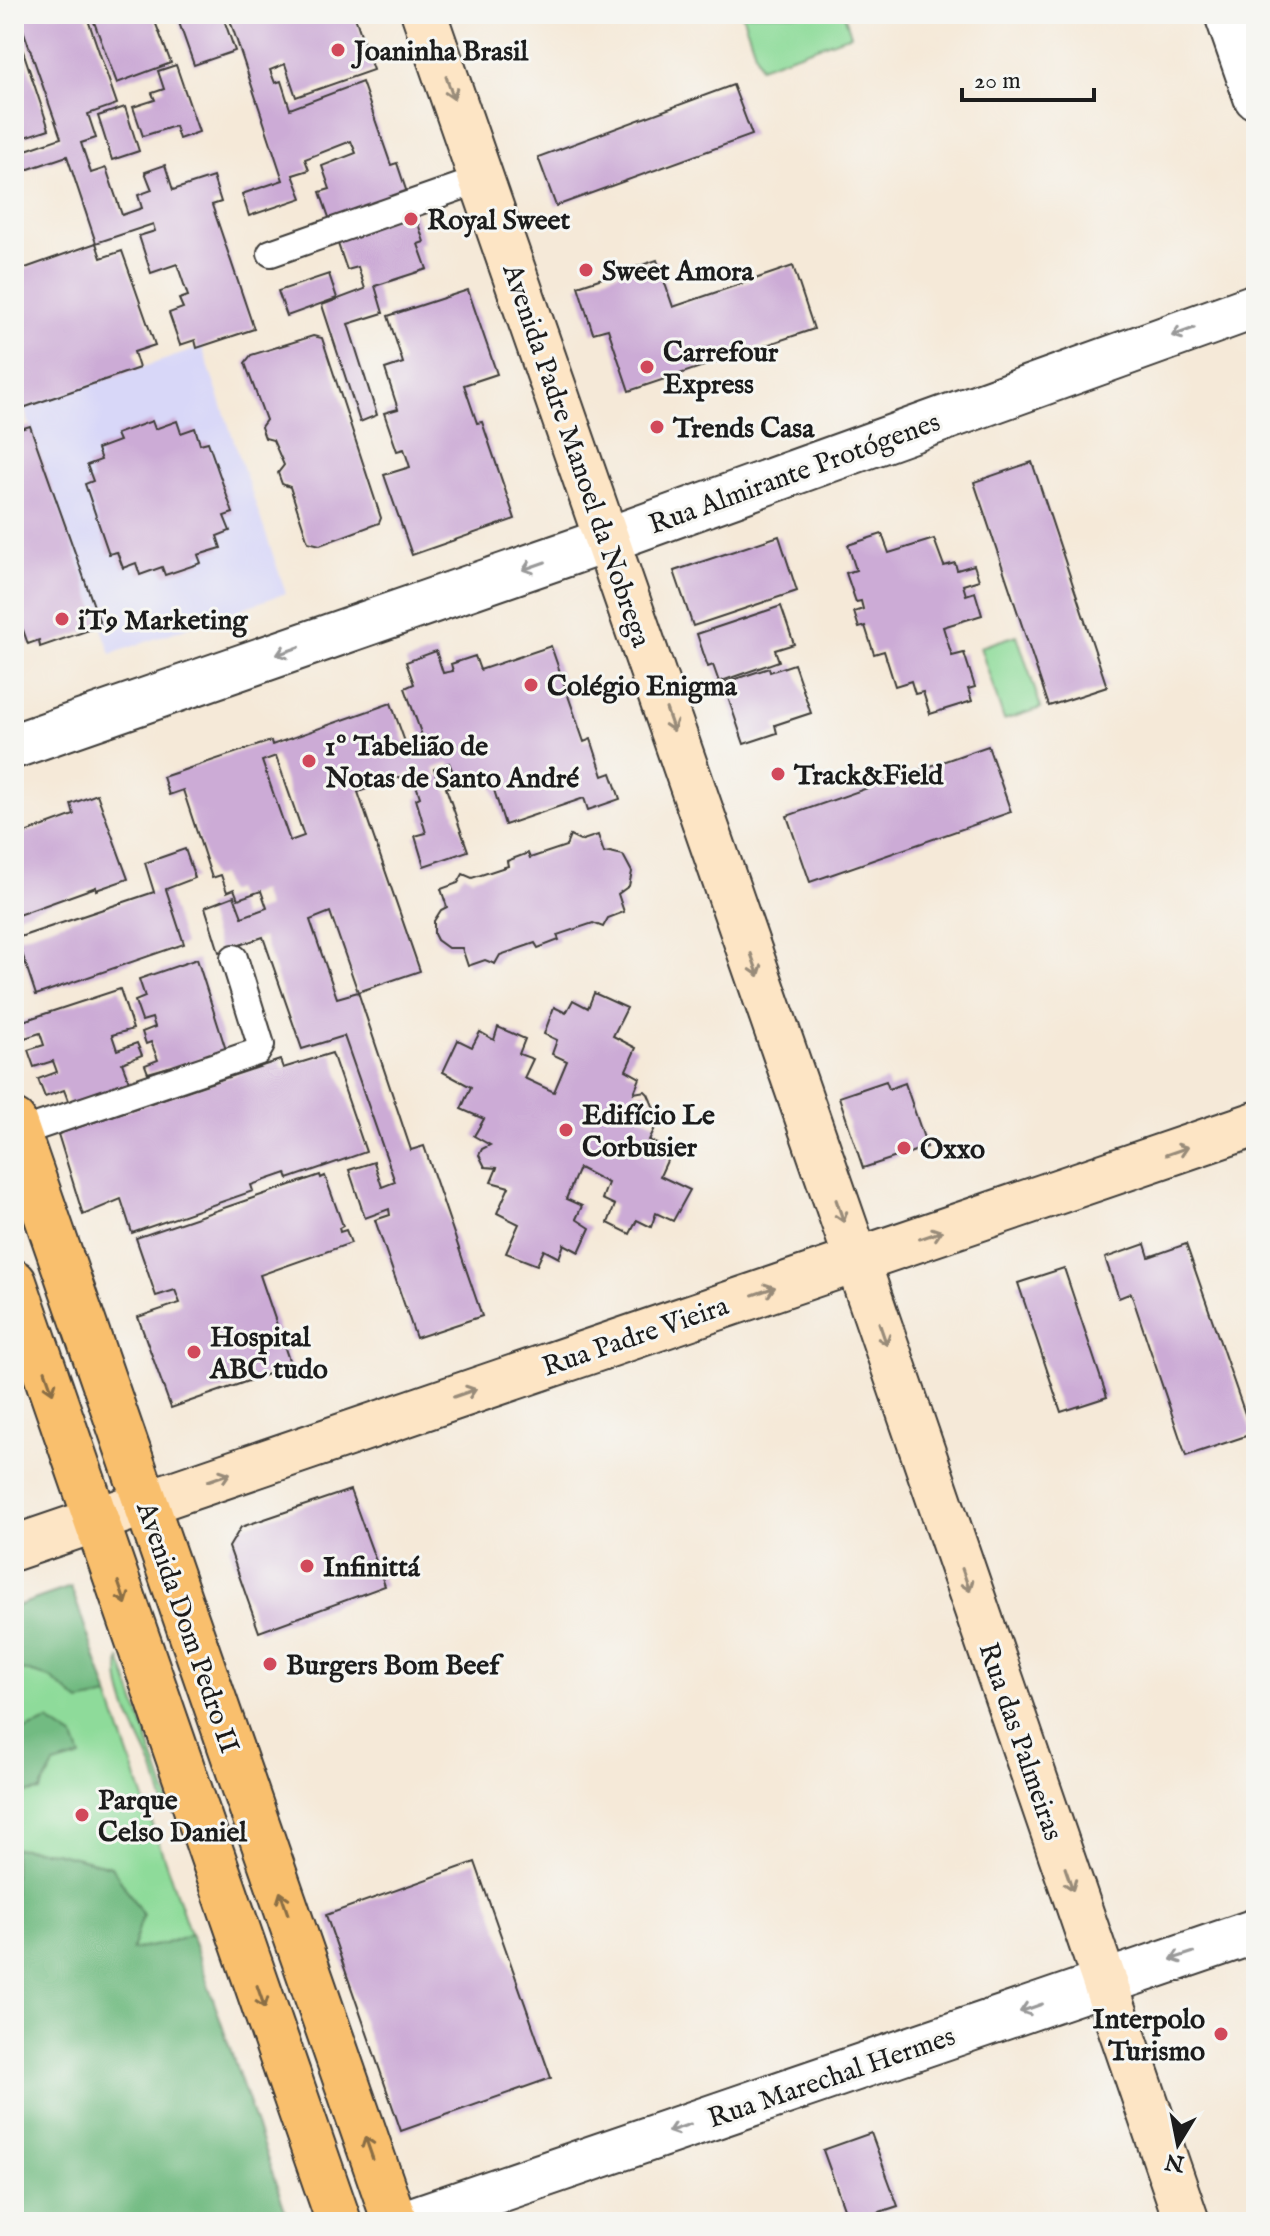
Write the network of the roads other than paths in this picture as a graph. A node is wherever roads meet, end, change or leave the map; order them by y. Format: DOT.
graph roads {
  1 [pos="424,14"];
  2 [pos="1227,14"];
  3 [pos="1256,97"];
  4 [pos="482,179"];
  5 [pos="271,253"];
  6 [pos="1256,306"];
  7 [pos="607,540"];
  8 [pos="14,746"];
  9 [pos="234,958"];
  10 [pos="1256,1124"];
  11 [pos="16,1128"];
  12 [pos="857,1260"];
  13 [pos="14,1282"];
  14 [pos="145,1502"];
  15 [pos="97,1519"];
  16 [pos="14,1548"];
  17 [pos="1256,1931"];
  18 [pos="1105,1982"];
  19 [pos="339,2222"];
  20 [pos="395,2222"];
  21 [pos="406,2222"];
  22 [pos="1187,2222"];
  1 -- 4 [label="main road, Avenida Padre Manoel da Nobrega, one-way"];
  2 -- 3 [label="street"];
  4 -- 5 [label="lane"];
  4 -- 7 [label="main road, Avenida Padre Manoel da Nobrega"];
  6 -- 7 [label="street, Rua Almirante Protógenes, one-way"];
  7 -- 8 [label="street, Rua Almirante Protógenes, one-way"];
  7 -- 12 [label="main road, Avenida Padre Manoel da Nobrega, one-way"];
  9 -- 11 [label="lane"];
  12 -- 10 [label="main road, Rua Padre Vieira, one-way"];
  11 -- 14 [label="main road, Avenida Dom Pedro II"];
  14 -- 12 [label="main road, Rua Padre Vieira, one-way"];
  12 -- 18 [label="main road, Rua das Palmeiras, one-way"];
  13 -- 15 [label="main road, Avenida Dom Pedro II, one-way"];
  14 -- 15 [label="main road, Rua Padre Vieira"];
  20 -- 14 [label="main road, Avenida Dom Pedro II, one-way"];
  15 -- 16 [label="main road, Rua Padre Vieira"];
  15 -- 19 [label="main road, Avenida Dom Pedro II, one-way"];
  17 -- 18 [label="street, Rua Marechal Hermes, one-way"];
  18 -- 21 [label="street, Rua Marechal Hermes, one-way"];
  18 -- 22 [label="main road, Rua das Palmeiras"];
}
